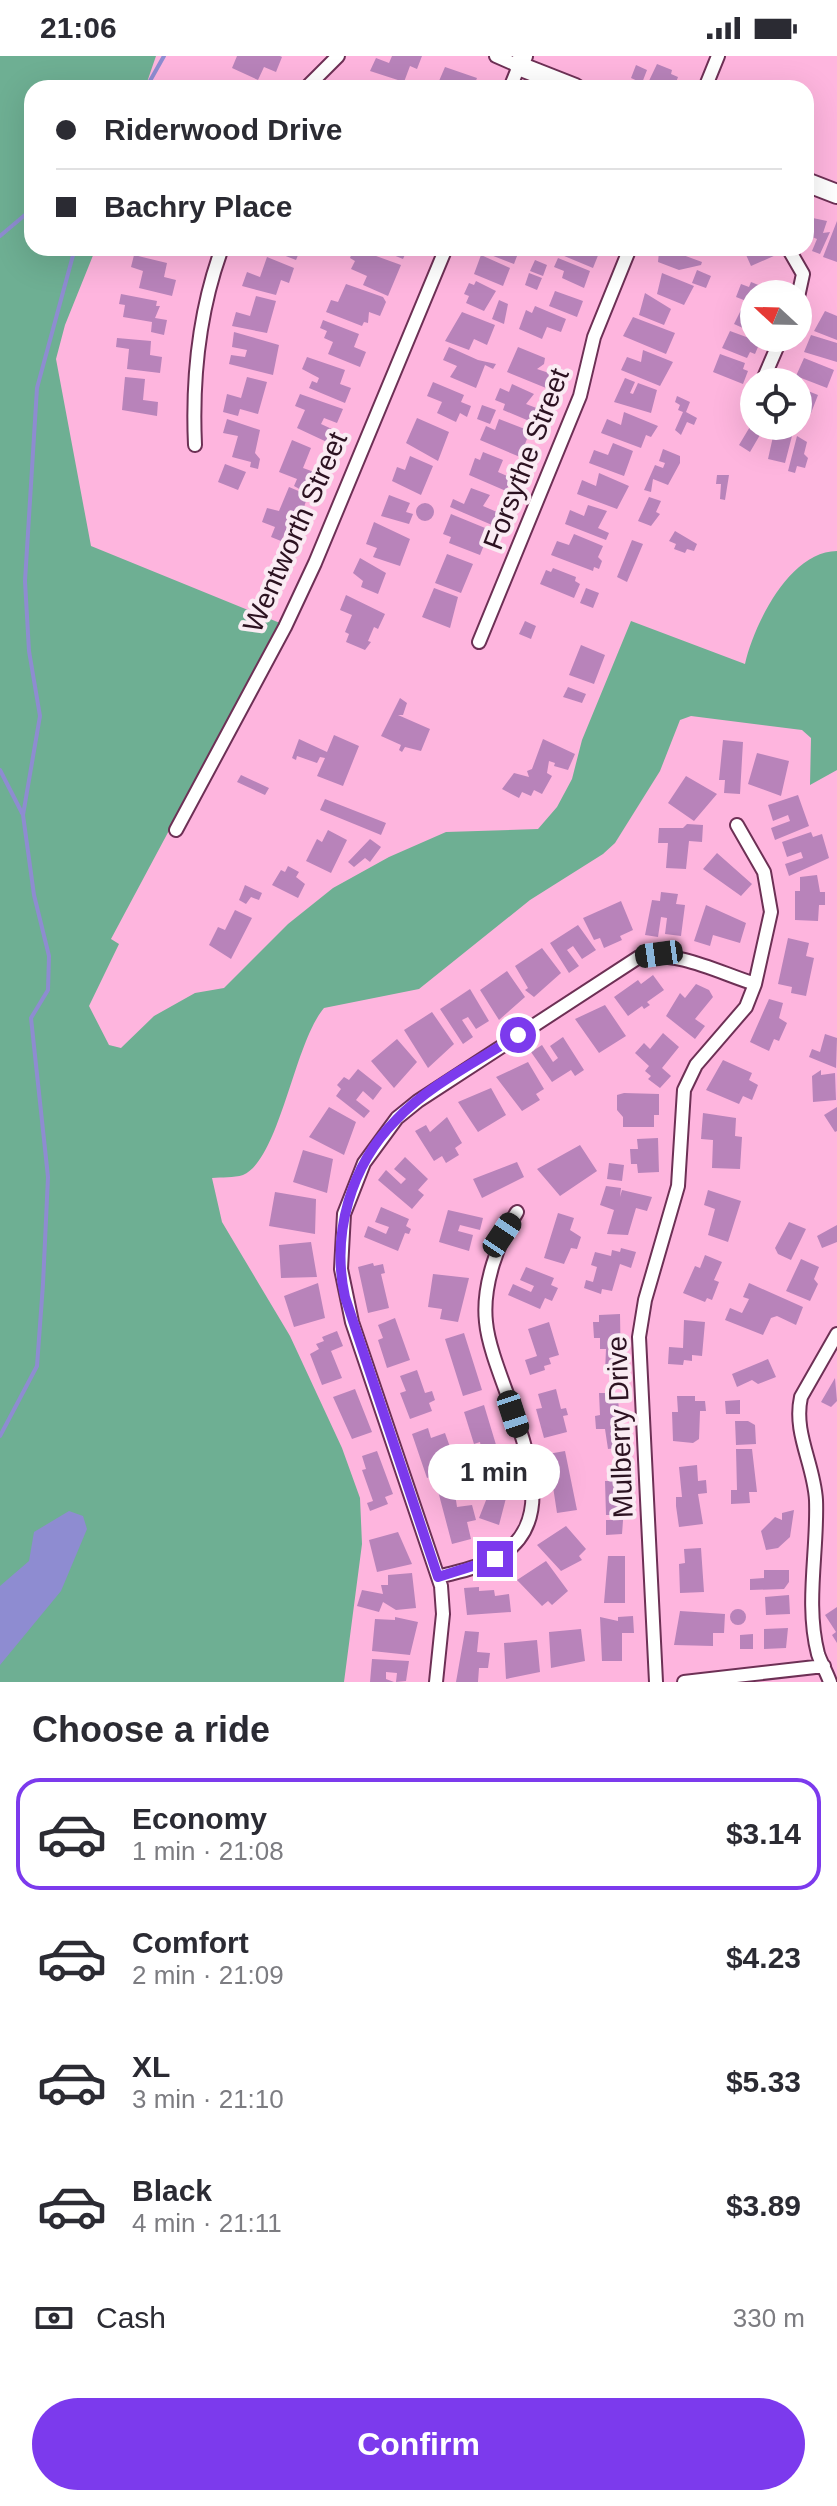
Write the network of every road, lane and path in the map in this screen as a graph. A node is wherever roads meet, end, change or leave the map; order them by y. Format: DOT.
graph roads {
  1 [pos="338,56"];
  2 [pos="496,56"];
  3 [pos="718,56"];
  4 [pos="521,61"];
  5 [pos="314,80"];
  6 [pos="513,80"];
  7 [pos="559,80"];
  8 [pos="708,80"];
  9 [pos="814,185"];
  10 [pos="837,194"];
  11 [pos="219,256"];
  12 [pos="443,256"];
  13 [pos="627,256"];
  14 [pos="793,256"];
  15 [pos="802,280"];
  16 [pos="195,445"];
  17 [pos="479,642"];
  18 [pos="737,825"];
  19 [pos="176,830"];
  20 [pos="755,984"];
  21 [pos="517,1212"];
  22 [pos="837,1334"];
  23 [pos="438,1577"];
  24 [pos="824,1666"];
  25 [pos="832,1680"];
  26 [pos="436,1682"];
  27 [pos="656,1682"];
  28 [pos="684,1682"];
  1 -- 5 [label="street"];
  2 -- 4 [label="street"];
  3 -- 8 [label="street"];
  4 -- 6 [label="street"];
  4 -- 7 [label="street"];
  9 -- 10 [label="street"];
  11 -- 16 [label="street"];
  12 -- 19 [label="street, Wentworth Street"];
  13 -- 17 [label="street, Forsythe Street"];
  14 -- 15 [label="street"];
  18 -- 20 [label="street, Mulberry Drive"];
  20 -- 23 [label="street"];
  20 -- 27 [label="street, Mulberry Drive"];
  21 -- 23 [label="street"];
  22 -- 24 [label="street"];
  23 -- 26 [label="street"];
  24 -- 25 [label="street"];
  24 -- 28 [label="street"];
}
